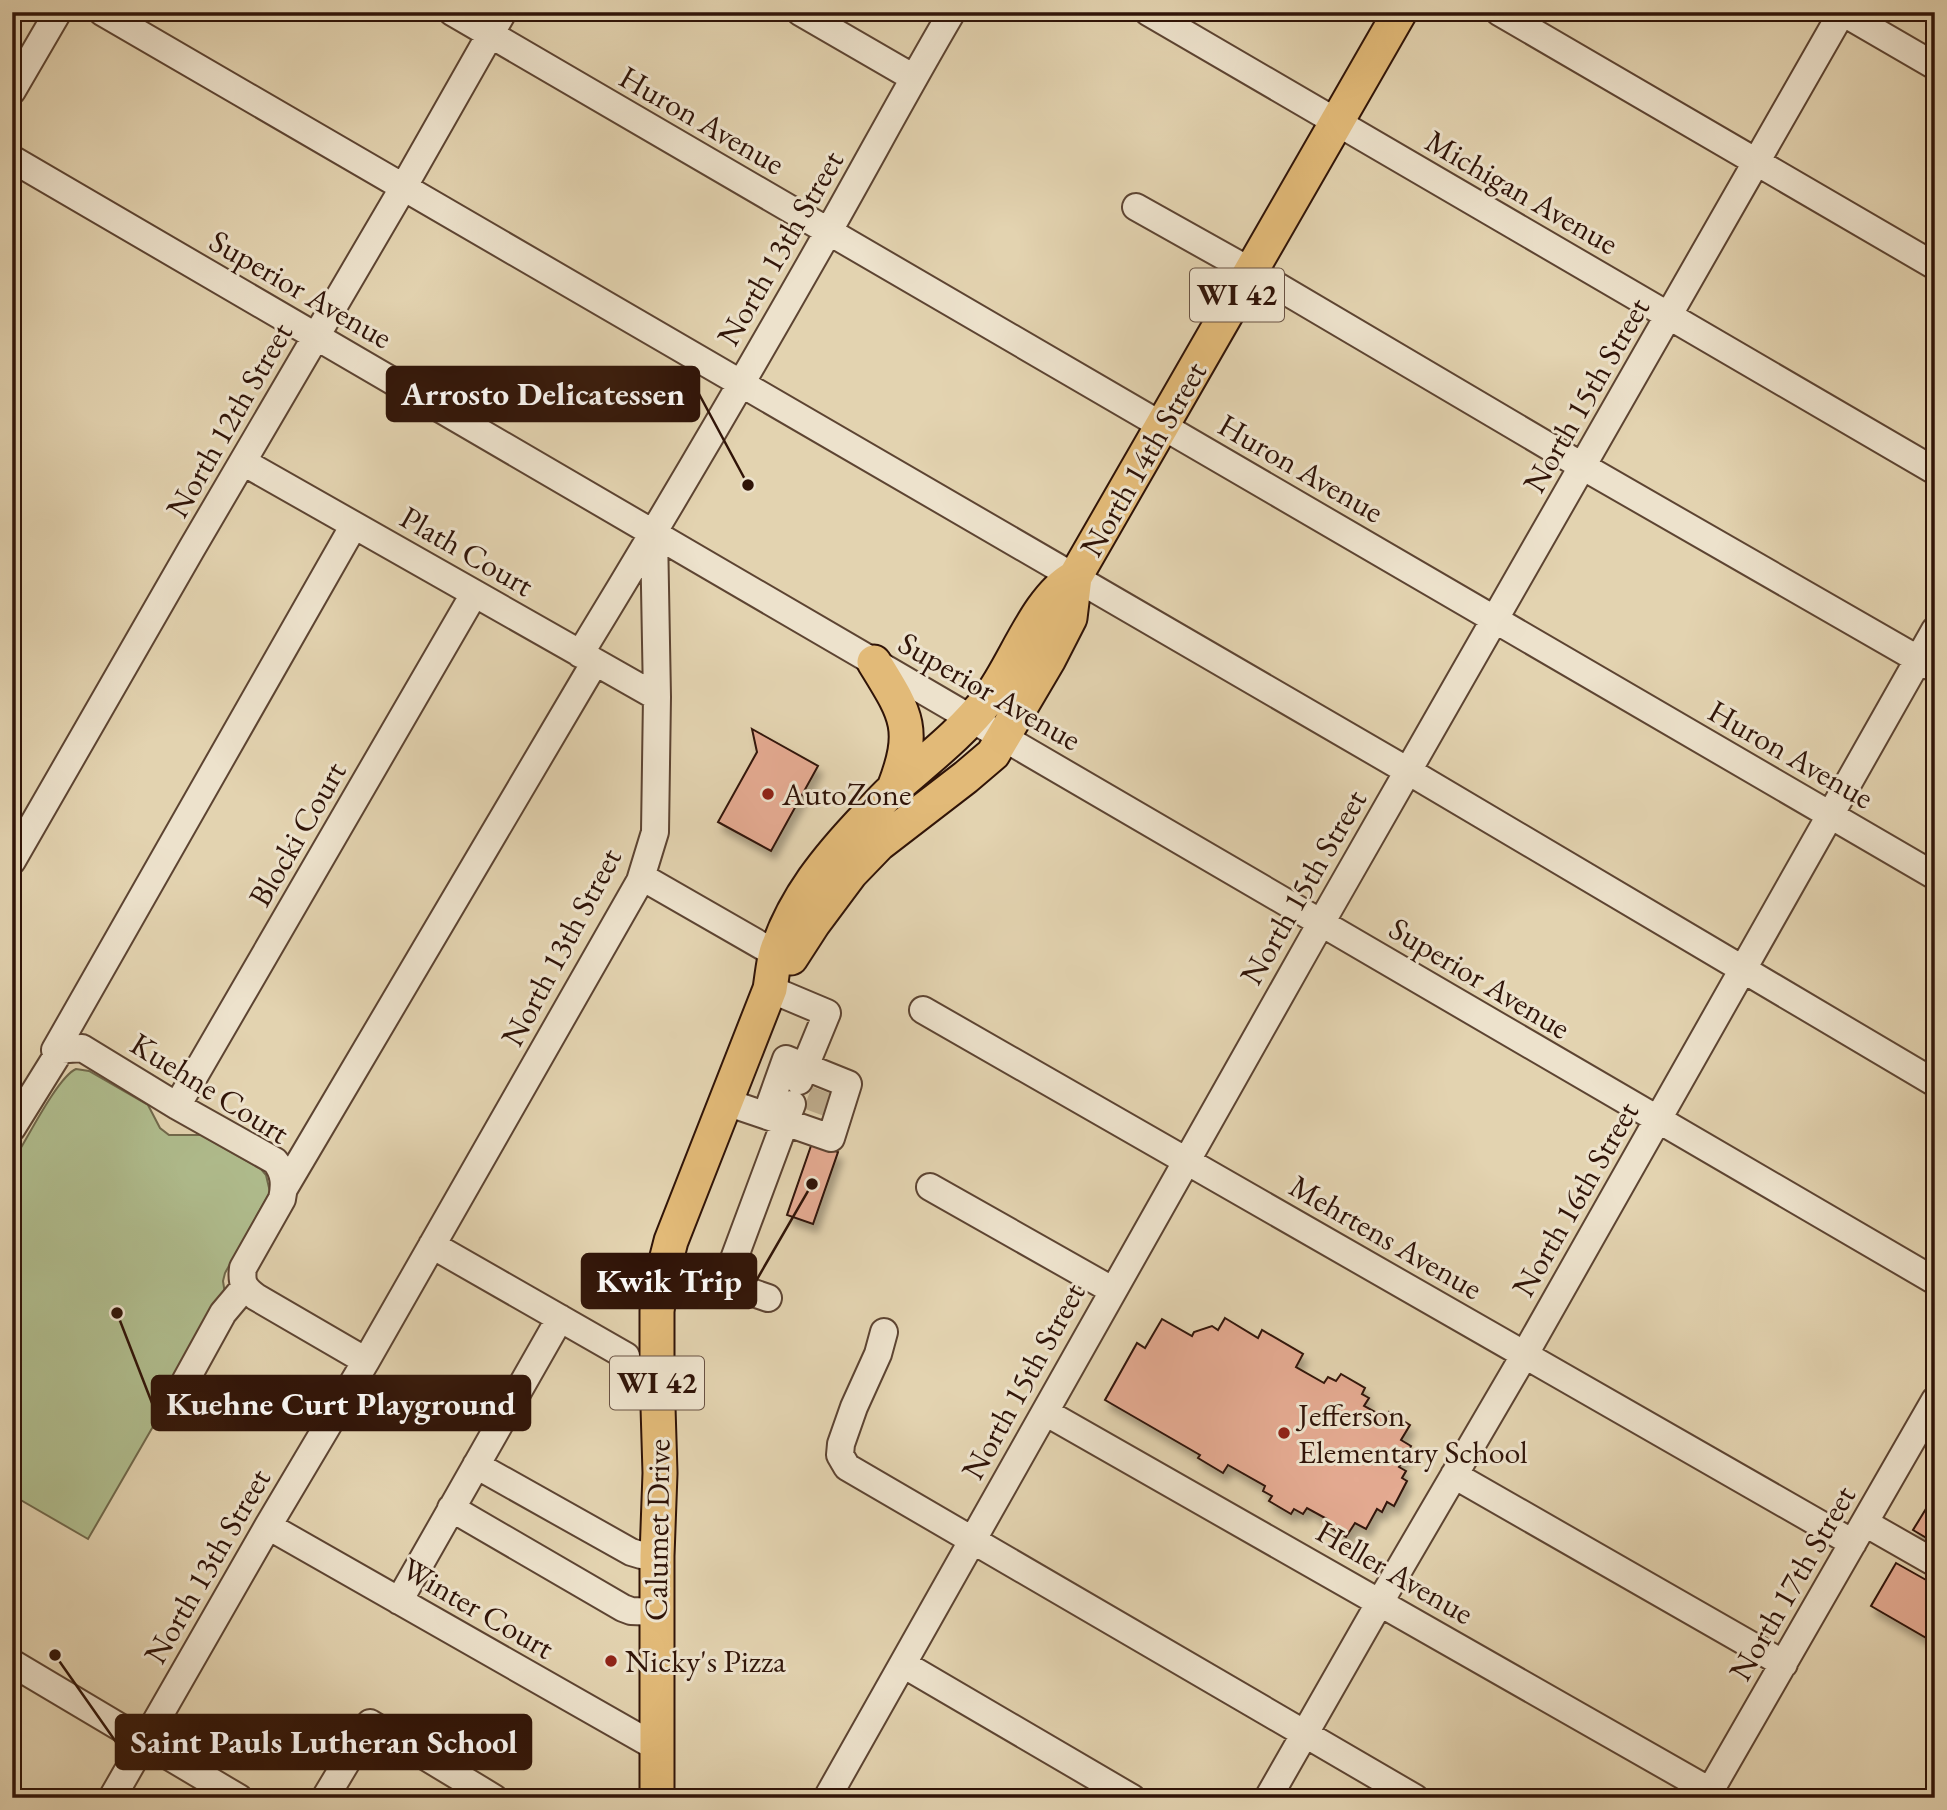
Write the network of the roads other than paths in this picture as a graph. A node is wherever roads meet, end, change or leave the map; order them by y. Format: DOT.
graph roads {
  1 [pos="58,12"];
  2 [pos="102,12"];
  3 [pos="452,12"];
  4 [pos="800,12"];
  5 [pos="953,12"];
  6 [pos="1148,12"];
  7 [pos="1400,12"];
  8 [pos="1499,12"];
  9 [pos="1842,12"];
  10 [pos="497,23"];
  11 [pos="1935,66"];
  12 [pos="914,78"];
  13 [pos="12,91"];
  14 [pos="1336,122"];
  15 [pos="12,159"];
  16 [pos="1757,163"];
  17 [pos="403,188"];
  18 [pos="1136,207"];
  19 [pos="828,232"];
  20 [pos="1935,266"];
  21 [pos="1250,271"];
  22 [pos="1669,317"];
  23 [pos="317,336"];
  24 [pos="740,384"];
  25 [pos="1162,426"];
  26 [pos="243,462"];
  27 [pos="1582,466"];
  28 [pos="1935,471"];
  29 [pos="354,525"];
  30 [pos="654,533"];
  31 [pos="1075,578"];
  32 [pos="474,594"];
  33 [pos="1495,620"];
  34 [pos="1935,630"];
  35 [pos="587,658"];
  36 [pos="874,662"];
  37 [pos="1926,664"];
  38 [pos="657,697"];
  39 [pos="972,719"];
  40 [pos="1003,737"];
  41 [pos="1408,771"];
  42 [pos="894,788"];
  43 [pos="1829,814"];
  44 [pos="12,861"];
  45 [pos="1935,876"];
  46 [pos="642,877"];
  47 [pos="1321,923"];
  48 [pos="776,954"];
  49 [pos="1742,970"];
  50 [pos="770,989"];
  51 [pos="923,1010"];
  52 [pos="55,1050"];
  53 [pos="1935,1083"];
  54 [pos="803,1100"];
  55 [pos="726,1102"];
  56 [pos="177,1106"];
  57 [pos="1658,1121"];
  58 [pos="12,1128"];
  59 [pos="1186,1161"];
  60 [pos="285,1187"];
  61 [pos="930,1187"];
  62 [pos="432,1245"];
  63 [pos="665,1263"];
  64 [pos="1935,1281"];
  65 [pos="725,1283"];
  66 [pos="244,1288"];
  67 [pos="1112,1290"];
  68 [pos="768,1298"];
  69 [pos="560,1318"];
  70 [pos="884,1332"];
  71 [pos="1525,1354"];
  72 [pos="626,1356"];
  73 [pos="366,1361"];
  74 [pos="1935,1401"];
  75 [pos="169,1411"];
  76 [pos="1045,1412"];
  77 [pos="476,1465"];
  78 [pos="1454,1475"];
  79 [pos="451,1508"];
  80 [pos="268,1526"];
  81 [pos="1859,1533"];
  82 [pos="973,1540"];
  83 [pos="657,1556"];
  84 [pos="1935,1563"];
  85 [pos="399,1601"];
  86 [pos="1380,1602"];
  87 [pos="656,1612"];
  88 [pos="12,1663"];
  89 [pos="902,1664"];
  90 [pos="1784,1664"];
  91 [pos="1304,1734"];
  92 [pos="145,1742"];
  93 [pos="656,1747"];
  94 [pos="1708,1795"];
  95 [pos="112,1798"];
  96 [pos="239,1798"];
  97 [pos="325,1798"];
  98 [pos="494,1798"];
  99 [pos="657,1798"];
  100 [pos="827,1798"];
  101 [pos="1132,1798"];
  102 [pos="1268,1798"];
  103 [pos="1415,1798"];
  1 -- 13 [label="street"];
  2 -- 17 [label="street"];
  3 -- 10 [label="street, Huron Avenue"];
  4 -- 12 [label="street"];
  5 -- 12 [label="street, North 13th Street"];
  6 -- 14 [label="street, Michigan Avenue"];
  7 -- 14 [label="main road, North 14th Street / WI 42"];
  8 -- 16 [label="street"];
  9 -- 11 [label="street"];
  9 -- 16 [label="street, North 15th Street"];
  10 -- 17 [label="street, North 12th Street"];
  10 -- 19 [label="street, Huron Avenue"];
  12 -- 19 [label="street, North 13th Street"];
  14 -- 21 [label="main road, North 14th Street / WI 42"];
  14 -- 22 [label="street, Michigan Avenue"];
  15 -- 23 [label="street, Superior Avenue"];
  16 -- 20 [label="street"];
  16 -- 22 [label="street, North 15th Street"];
  17 -- 23 [label="street, North 12th Street"];
  17 -- 24 [label="street"];
  18 -- 21 [label="street"];
  19 -- 24 [label="street, North 13th Street"];
  19 -- 25 [label="street, Huron Avenue"];
  21 -- 25 [label="main road, North 14th Street / WI 42"];
  21 -- 27 [label="street"];
  22 -- 27 [label="street, North 15th Street"];
  22 -- 28 [label="street, Michigan Avenue"];
  23 -- 26 [label="street, North 12th Street"];
  23 -- 30 [label="street, Superior Avenue"];
  24 -- 30 [label="street, North 13th Street"];
  24 -- 31 [label="street"];
  25 -- 31 [label="main road, North 14th Street / WI 42"];
  25 -- 33 [label="street, Huron Avenue"];
  26 -- 29 [label="street, Plath Court"];
  26 -- 44 [label="street, North 12th Street"];
  27 -- 33 [label="street, North 15th Street"];
  27 -- 37 [label="street"];
  29 -- 32 [label="street, Plath Court"];
  29 -- 52 [label="street"];
  30 -- 35 [label="street"];
  30 -- 36 [label="street, Superior Avenue"];
  30 -- 38 [label="street, North 13th Street"];
  31 -- 39 [label="main road, North 14th Street / WI 42"];
  31 -- 40 [label="main road, North 14th Street / WI 42"];
  31 -- 41 [label="street"];
  32 -- 35 [label="street, Plath Court"];
  32 -- 56 [label="street, Blocki Court"];
  33 -- 41 [label="street, North 15th Street"];
  33 -- 43 [label="street, Huron Avenue"];
  34 -- 37 [label="street, North 16th Street"];
  35 -- 38 [label="street, Plath Court"];
  35 -- 60 [label="street"];
  36 -- 39 [label="street, Superior Avenue"];
  36 -- 42 [label="main road"];
  37 -- 43 [label="street, North 16th Street"];
  38 -- 46 [label="street, North 13th Street"];
  39 -- 40 [label="street, Superior Avenue"];
  39 -- 42 [label="main road, North 14th Street / WI 42"];
  40 -- 47 [label="street, Superior Avenue"];
  40 -- 50 [label="main road, North 14th Street / WI 42"];
  41 -- 47 [label="street, North 15th Street"];
  41 -- 49 [label="street"];
  42 -- 48 [label="main road, North 14th Street / WI 42"];
  43 -- 45 [label="street, Huron Avenue"];
  43 -- 49 [label="street, North 16th Street"];
  46 -- 48 [label="street"];
  46 -- 62 [label="street, North 13th Street"];
  47 -- 57 [label="street, Superior Avenue"];
  47 -- 59 [label="street, North 15th Street"];
  48 -- 50 [label="main road, North 14th Street / WI 42"];
  49 -- 53 [label="street"];
  49 -- 57 [label="street, North 16th Street"];
  50 -- 54 [label="street"];
  50 -- 55 [label="main road, Calumet Drive / WI 42"];
  51 -- 59 [label="street, Mehrtens Avenue"];
  52 -- 56 [label="street, Kuehne Court"];
  52 -- 58 [label="street"];
  54 -- 55 [label="street"];
  54 -- 65 [label="street"];
  55 -- 63 [label="main road, Calumet Drive / WI 42"];
  56 -- 60 [label="street, Kuehne Court"];
  57 -- 64 [label="street, Superior Avenue"];
  57 -- 71 [label="street, North 16th Street"];
  59 -- 67 [label="street, North 15th Street"];
  59 -- 71 [label="street, Mehrtens Avenue"];
  60 -- 66 [label="street, Kuehne Court"];
  61 -- 67 [label="street"];
  62 -- 69 [label="street"];
  62 -- 73 [label="street, North 13th Street"];
  63 -- 65 [label="street"];
  63 -- 83 [label="main road, Calumet Drive / WI 42"];
  65 -- 68 [label="street"];
  66 -- 73 [label="street"];
  66 -- 75 [label="street"];
  67 -- 76 [label="street, North 15th Street"];
  69 -- 72 [label="street"];
  69 -- 77 [label="street"];
  70 -- 82 [label="street"];
  71 -- 78 [label="street, North 16th Street"];
  71 -- 81 [label="street, Mehrtens Avenue"];
  73 -- 80 [label="street, North 13th Street"];
  74 -- 81 [label="street, North 17th Street"];
  76 -- 82 [label="street, North 15th Street"];
  76 -- 86 [label="street, Heller Avenue"];
  77 -- 79 [label="street"];
  77 -- 83 [label="street"];
  78 -- 86 [label="street, North 16th Street"];
  78 -- 90 [label="street"];
  79 -- 85 [label="street"];
  79 -- 87 [label="street"];
  80 -- 85 [label="street, Winter Court"];
  80 -- 92 [label="street, North 13th Street"];
  81 -- 84 [label="street, Mehrtens Avenue"];
  81 -- 90 [label="street, North 17th Street"];
  82 -- 89 [label="street, North 15th Street"];
  82 -- 91 [label="street"];
  83 -- 87 [label="main road, Calumet Drive / WI 42"];
  85 -- 93 [label="street, Winter Court"];
  86 -- 91 [label="street, North 16th Street"];
  86 -- 94 [label="street, Heller Avenue"];
  87 -- 93 [label="main road, Calumet Drive / WI 42"];
  88 -- 92 [label="street"];
  89 -- 100 [label="street, North 15th Street"];
  89 -- 101 [label="street"];
  90 -- 94 [label="street, North 17th Street"];
  91 -- 102 [label="street, North 16th Street"];
  91 -- 103 [label="street"];
  92 -- 95 [label="street, North 13th Street"];
  92 -- 96 [label="street"];
  93 -- 99 [label="main road, Calumet Drive / WI 42"];
  97 -- 98 [label="street"];
}
